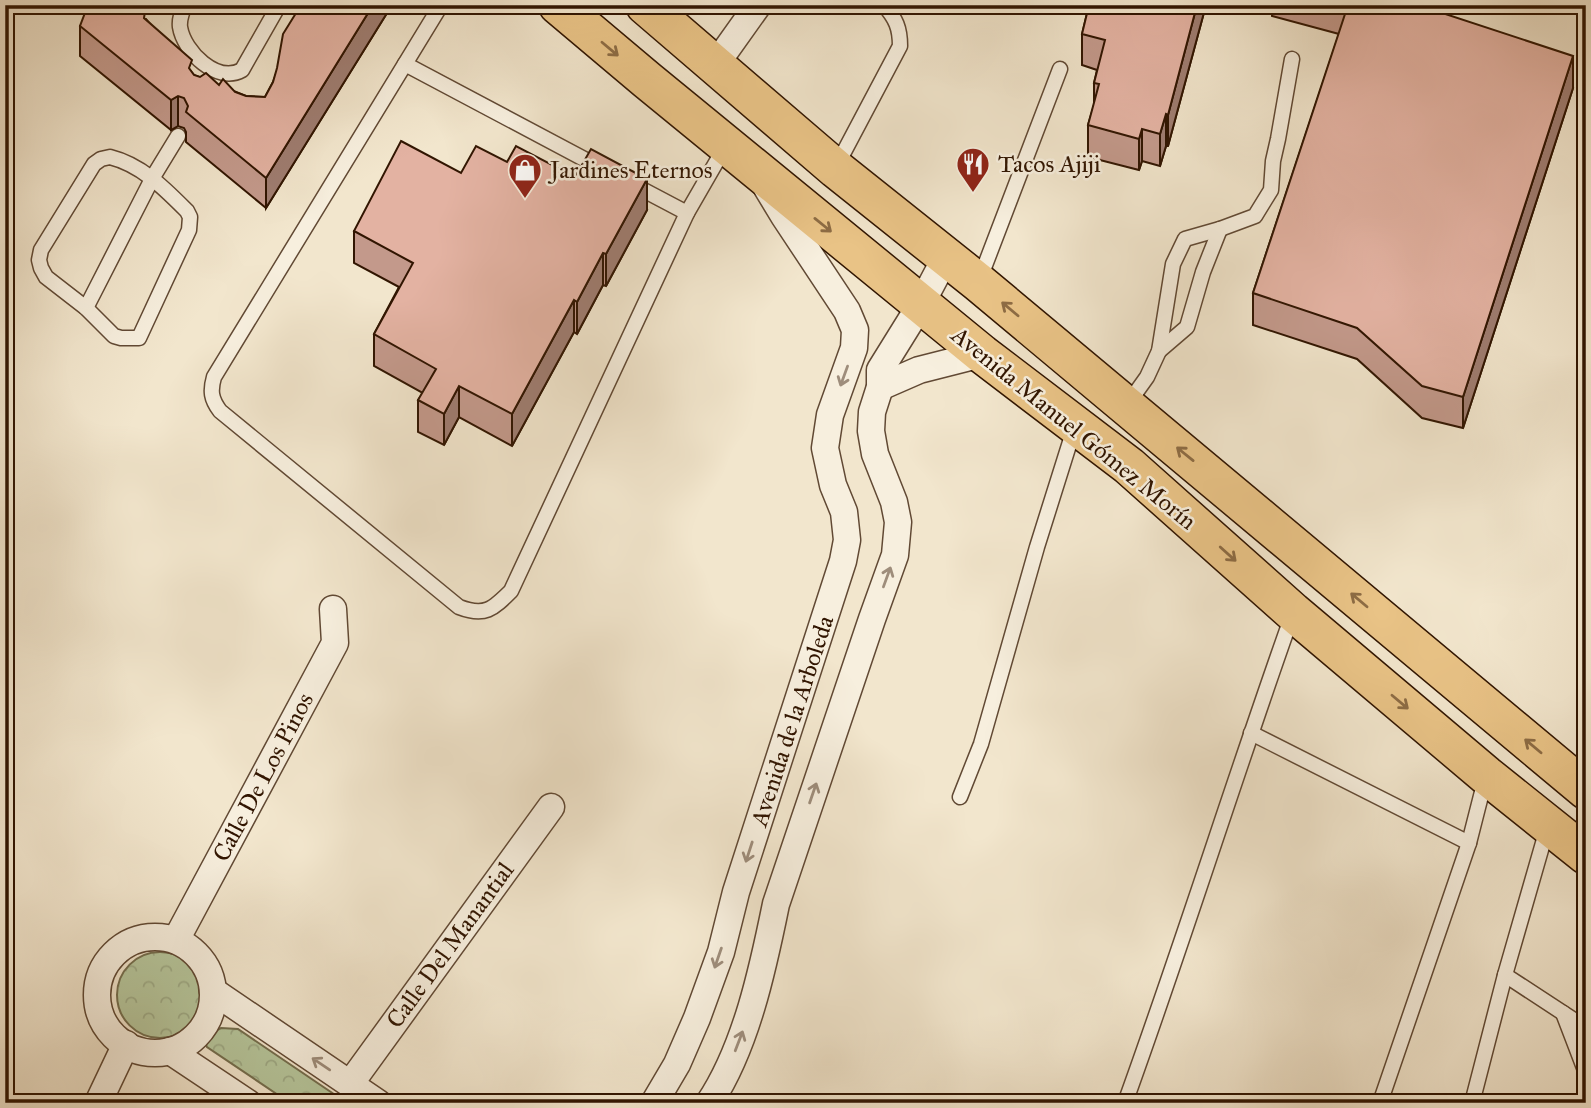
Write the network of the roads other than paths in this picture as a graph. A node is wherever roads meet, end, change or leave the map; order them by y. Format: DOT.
graph roads {
  1 [pos="185,5"];
  2 [pos="279,5"];
  3 [pos="441,5"];
  4 [pos="558,5"];
  5 [pos="645,5"];
  6 [pos="758,5"];
  7 [pos="884,5"];
  8 [pos="1293,59"];
  9 [pos="405,64"];
  10 [pos="716,64"];
  11 [pos="1060,69"];
  12 [pos="178,136"];
  13 [pos="726,145"];
  14 [pos="836,169"];
  15 [pos="756,170"];
  16 [pos="153,177"];
  17 [pos="687,213"];
  18 [pos="1220,229"];
  19 [pos="946,257"];
  20 [pos="979,283"];
  21 [pos="921,304"];
  22 [pos="86,308"];
  23 [pos="855,330"];
  24 [pos="1159,351"];
  25 [pos="982,354"];
  26 [pos="880,378"];
  27 [pos="1126,406"];
  28 [pos="1075,425"];
  29 [pos="829,605"];
  30 [pos="333,609"];
  31 [pos="1293,612"];
  32 [pos="872,619"];
  33 [pos="1251,733"];
  34 [pos="1486,775"];
  35 [pos="1586,790"];
  36 [pos="960,797"];
  37 [pos="551,807"];
  38 [pos="1548,824"];
  39 [pos="1469,844"];
  40 [pos="1586,855"];
  41 [pos="728,926"];
  42 [pos="176,940"];
  43 [pos="768,943"];
  44 [pos="1505,975"];
  45 [pos="214,991"];
  46 [pos="1563,1013"];
  47 [pos="1586,1028"];
  48 [pos="126,1045"];
  49 [pos="170,1051"];
  50 [pos="1586,1073"];
  51 [pos="350,1084"];
  52 [pos="98,1103"];
  53 [pos="247,1103"];
  54 [pos="378,1103"];
  55 [pos="654,1103"];
  56 [pos="709,1103"];
  57 [pos="1125,1103"];
  58 [pos="1380,1103"];
  59 [pos="1472,1103"];
  1 -- 2 [label="lane"];
  3 -- 9 [label="lane"];
  4 -- 13 [label="main road, Avenida Manuel Gómez Morín, one-way"];
  5 -- 10 [label="main road, Avenida Manuel Gómez Morín"];
  6 -- 10 [label="street"];
  7 -- 14 [label="lane"];
  8 -- 18 [label="lane"];
  9 -- 17 [label="lane"];
  9 -- 17 [label="lane"];
  10 -- 14 [label="main road, Avenida Manuel Gómez Morín"];
  11 -- 20 [label="lane"];
  12 -- 16 [label="lane"];
  13 -- 15 [label="main road, Avenida Manuel Gómez Morín"];
  13 -- 17 [label="lane"];
  14 -- 19 [label="main road, Avenida Manuel Gómez Morín"];
  15 -- 21 [label="main road, Avenida Manuel Gómez Morín, one-way"];
  15 -- 23 [label="street"];
  16 -- 22 [label="lane"];
  16 -- 22 [label="lane"];
  16 -- 22 [label="lane"];
  18 -- 24 [label="lane"];
  18 -- 24 [label="lane"];
  19 -- 20 [label="main road, Avenida Manuel Gómez Morín"];
  19 -- 21 [label="street, Avenida de la Arboleda"];
  27 -- 20 [label="main road, Avenida Manuel Gómez Morín, one-way"];
  21 -- 25 [label="main road, Avenida Manuel Gómez Morín"];
  21 -- 26 [label="street, Avenida de la Arboleda"];
  23 -- 26 [label="street"];
  23 -- 29 [label="street, Avenida de la Arboleda, one-way"];
  24 -- 27 [label="lane"];
  25 -- 26 [label="street"];
  25 -- 28 [label="main road, Avenida Manuel Gómez Morín"];
  32 -- 26 [label="street, Avenida de la Arboleda, one-way"];
  35 -- 27 [label="main road, Avenida Manuel Gómez Morín, one-way"];
  28 -- 31 [label="main road, Avenida Manuel Gómez Morín, one-way"];
  28 -- 36 [label="lane"];
  29 -- 32 [label="street"];
  29 -- 41 [label="street, Avenida de la Arboleda, one-way"];
  30 -- 42 [label="street, Calle De Los Pinos"];
  31 -- 33 [label="lane"];
  31 -- 34 [label="main road, Avenida Manuel Gómez Morín, one-way"];
  43 -- 32 [label="street, Avenida de la Arboleda, one-way"];
  33 -- 39 [label="lane"];
  33 -- 57 [label="lane"];
  34 -- 38 [label="main road, Avenida Manuel Gómez Morín"];
  34 -- 39 [label="lane"];
  37 -- 51 [label="street, Calle Del Manantial"];
  38 -- 40 [label="main road, Avenida Manuel Gómez Morín"];
  38 -- 44 [label="lane"];
  39 -- 58 [label="lane"];
  41 -- 43 [label="street"];
  41 -- 55 [label="street, Avenida de la Arboleda, one-way"];
  42 -- 45 [label="street"];
  42 -- 48 [label="street"];
  56 -- 43 [label="street, Avenida de la Arboleda, one-way"];
  44 -- 46 [label="lane"];
  44 -- 59 [label="lane"];
  45 -- 49 [label="street"];
  51 -- 45 [label="street, one-way"];
  46 -- 47 [label="lane"];
  46 -- 50 [label="lane"];
  48 -- 49 [label="street"];
  48 -- 52 [label="street"];
  49 -- 53 [label="street"];
  51 -- 54 [label="street"];
}
